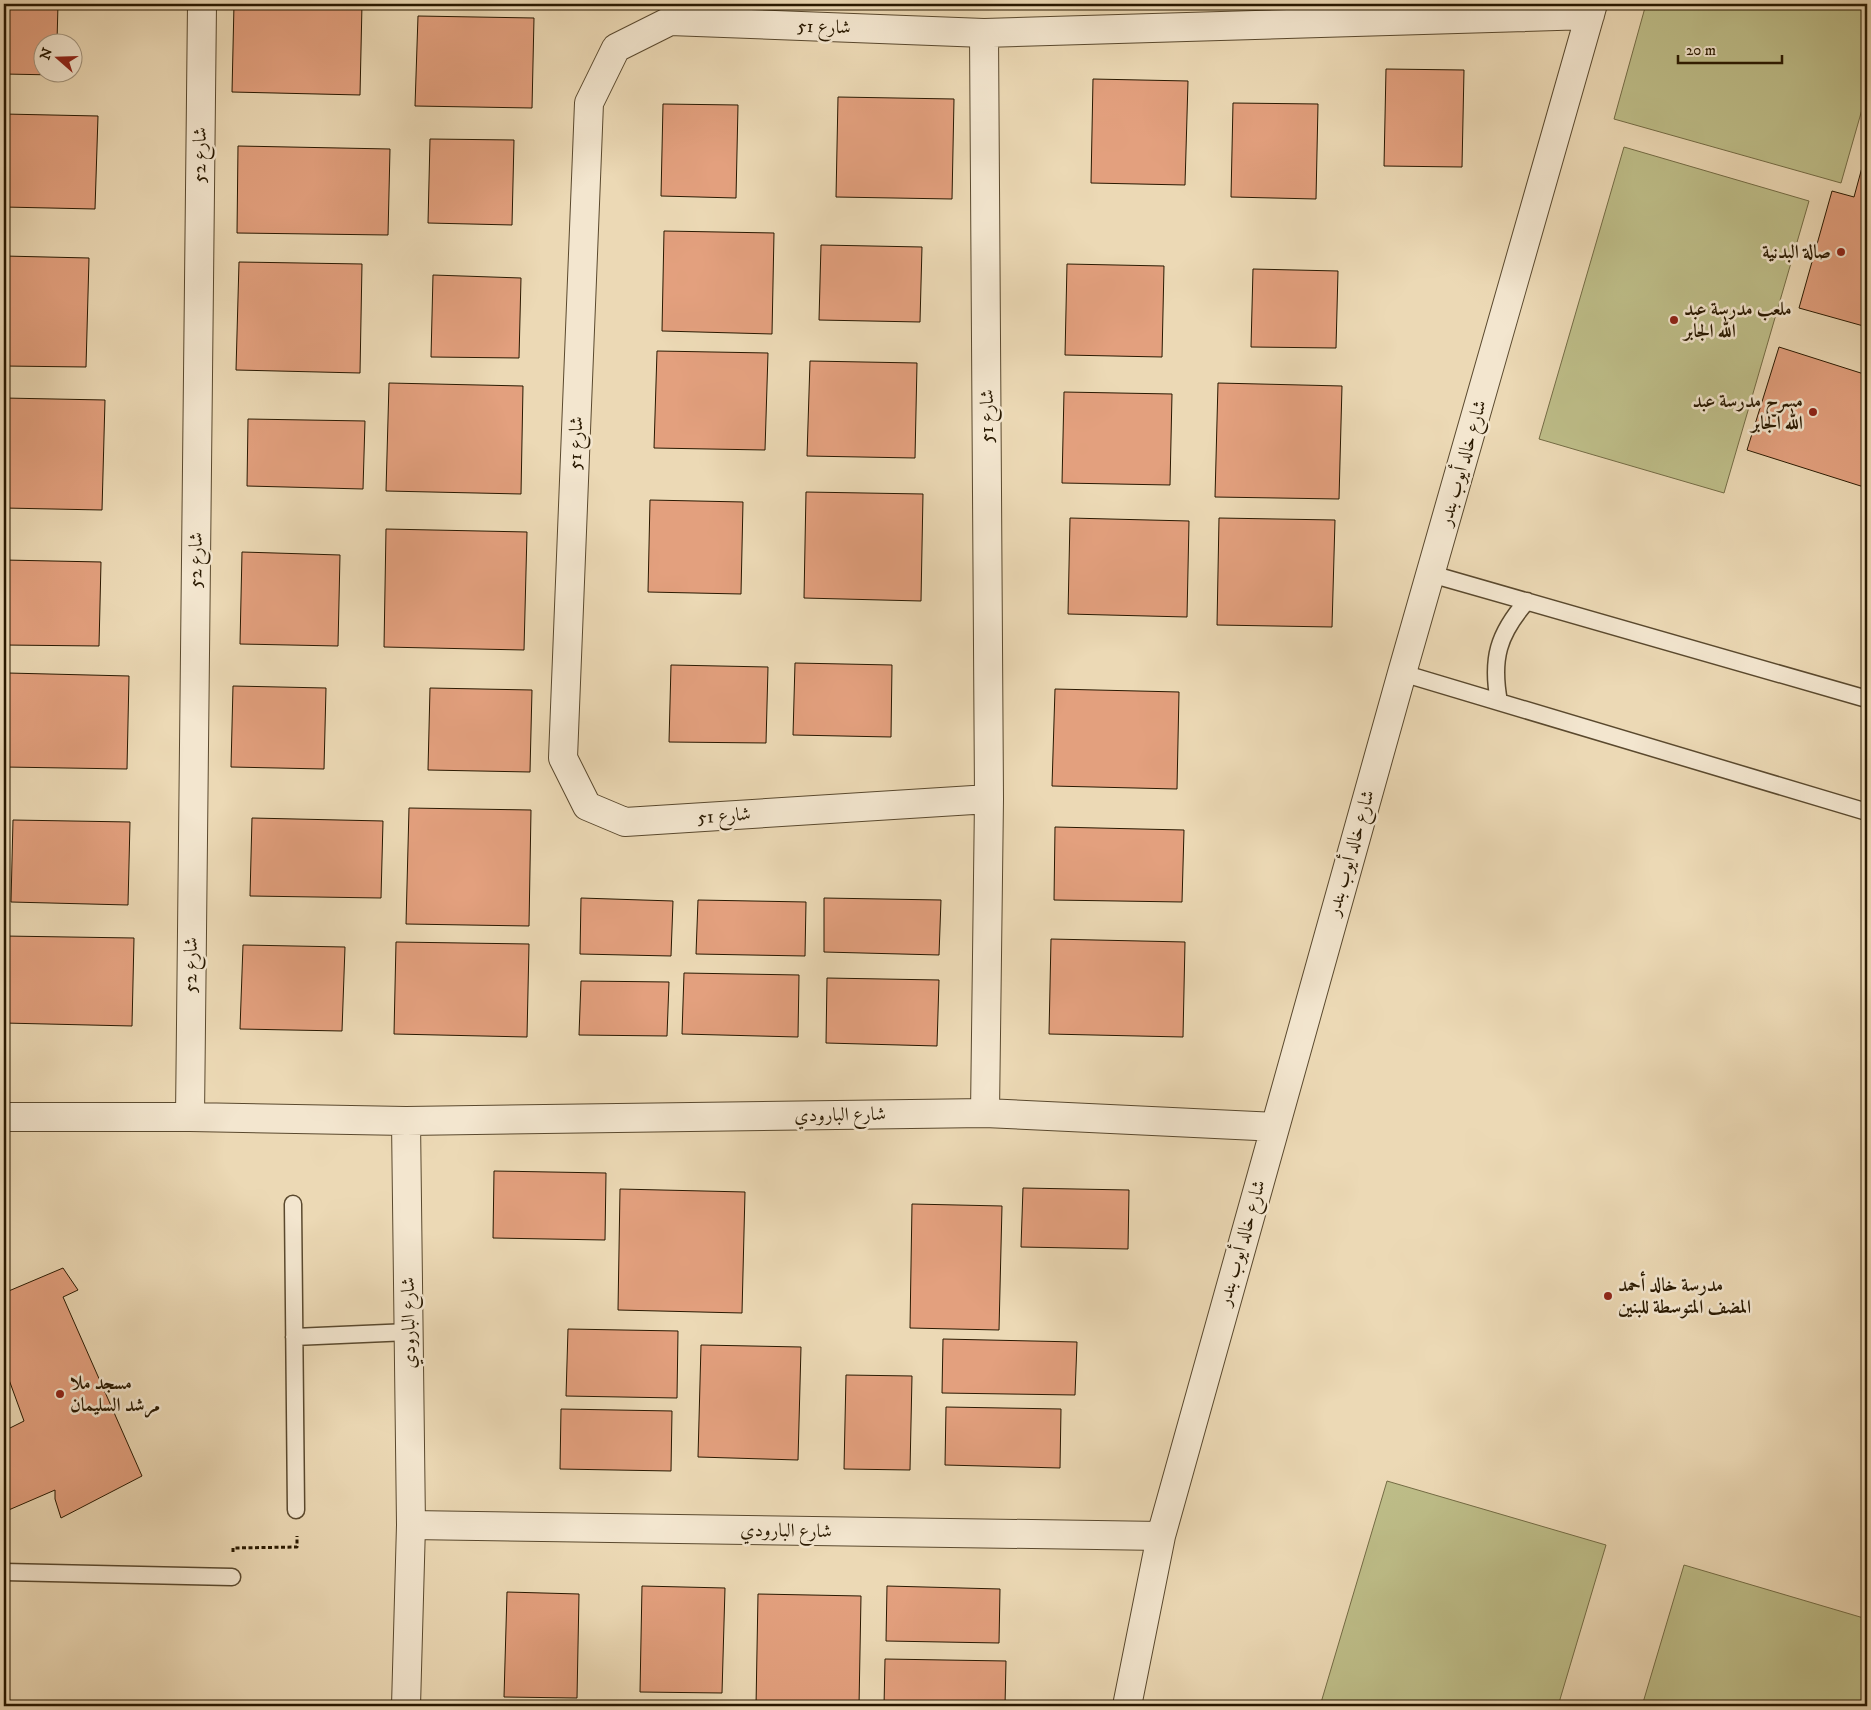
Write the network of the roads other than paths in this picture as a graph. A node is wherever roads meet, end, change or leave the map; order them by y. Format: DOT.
graph roads {
  1 [pos="202,4"];
  2 [pos="1591,10"];
  3 [pos="984,33"];
  4 [pos="1431,574"];
  5 [pos="1527,601"];
  6 [pos="1402,674"];
  7 [pos="1867,699"];
  8 [pos="1498,702"];
  9 [pos="989,799"];
  10 [pos="1867,812"];
  11 [pos="985,1113"];
  12 [pos="4,1117"];
  13 [pos="190,1117"];
  14 [pos="406,1121"];
  15 [pos="1274,1127"];
  16 [pos="292,1204"];
  17 [pos="409,1332"];
  18 [pos="294,1337"];
  19 [pos="296,1510"];
  20 [pos="411,1525"];
  21 [pos="1161,1536"];
  22 [pos="4,1572"];
  23 [pos="232,1577"];
  24 [pos="406,1706"];
  25 [pos="1127,1706"];
  1 -- 13 [label="street, شارع 52"];
  2 -- 3 [label="street, شارع 51"];
  2 -- 4 [label="street, شارع خالد أيوب بندر"];
  3 -- 9 [label="street, شارع 51"];
  3 -- 9 [label="street, شارع 51"];
  4 -- 5 [label="lane"];
  4 -- 6 [label="street, شارع خالد أيوب بندر"];
  5 -- 7 [label="lane"];
  5 -- 8 [label="lane"];
  6 -- 8 [label="lane"];
  6 -- 15 [label="street, شارع خالد أيوب بندر"];
  8 -- 10 [label="lane"];
  9 -- 11 [label="street, شارع 51"];
  11 -- 14 [label="street, شارع البارودي"];
  11 -- 15 [label="street, شارع البارودي"];
  12 -- 13 [label="street, شارع البارودي"];
  13 -- 14 [label="street, شارع البارودي"];
  14 -- 17 [label="street, شارع البارودي"];
  15 -- 21 [label="street, شارع خالد أيوب بندر"];
  16 -- 18 [label="lane"];
  17 -- 18 [label="lane"];
  17 -- 20 [label="street, شارع البارودي"];
  18 -- 19 [label="lane"];
  20 -- 21 [label="street, شارع البارودي"];
  20 -- 24 [label="street, شارع البارودي"];
  21 -- 25 [label="street, شارع خالد أيوب بندر"];
  22 -- 23 [label="lane"];
}
